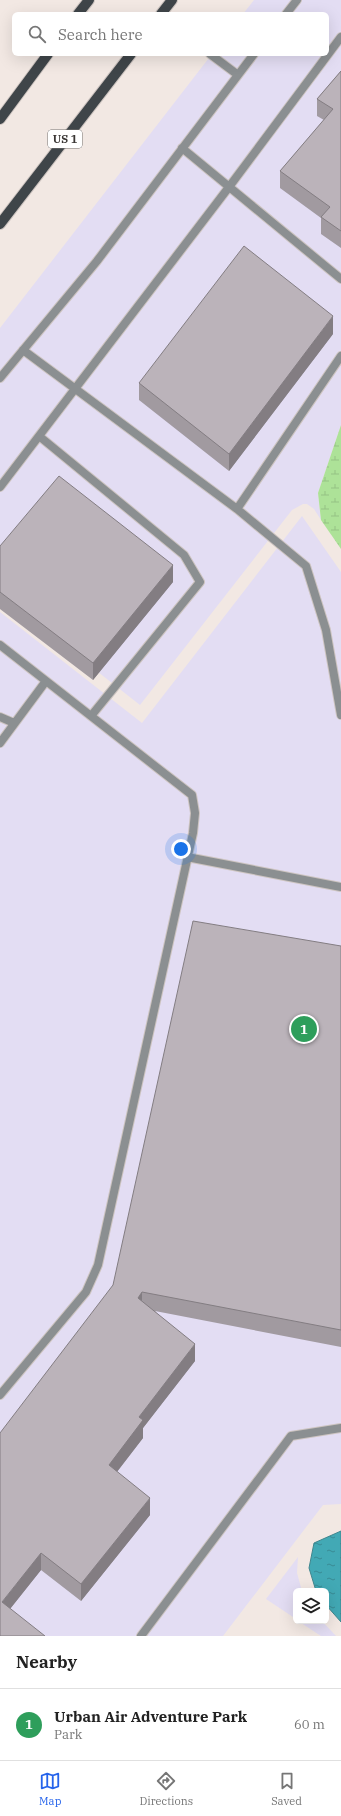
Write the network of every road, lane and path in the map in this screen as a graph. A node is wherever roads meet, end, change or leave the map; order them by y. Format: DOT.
graph roads {
  1 [pos="89,0"];
  2 [pos="172,0"];
  3 [pos="297,0"];
  4 [pos="80,12"];
  5 [pos="163,12"];
  6 [pos="288,12"];
  7 [pos="341,37"];
  8 [pos="329,53"];
  9 [pos="47,56"];
  10 [pos="129,56"];
  11 [pos="213,56"];
  12 [pos="252,56"];
  13 [pos="327,56"];
  14 [pos="238,75"];
  15 [pos="0,119"];
  16 [pos="182,148"];
  17 [pos="229,187"];
  18 [pos="0,224"];
  19 [pos="341,279"];
  20 [pos="24,350"];
  21 [pos="341,356"];
  22 [pos="0,378"];
  23 [pos="75,388"];
  24 [pos="39,436"];
  25 [pos="0,487"];
  26 [pos="237,509"];
  27 [pos="0,645"];
  28 [pos="46,681"];
  29 [pos="341,715"];
  30 [pos="91,716"];
  31 [pos="0,717"];
  32 [pos="14,723"];
  33 [pos="0,743"];
  34 [pos="187,857"];
  35 [pos="341,887"];
  36 [pos="0,1395"];
  37 [pos="341,1428"];
  38 [pos="141,1636"];
  1 -- 4 [label="main road"];
  2 -- 5 [label="main road"];
  3 -- 6 [label="lane"];
  7 -- 8 [label="lane"];
  9 -- 15 [label="main road"];
  10 -- 18 [label="main road, US 1"];
  11 -- 14 [label="lane"];
  12 -- 14 [label="lane"];
  13 -- 17 [label="lane"];
  14 -- 16 [label="lane"];
  16 -- 17 [label="lane"];
  16 -- 20 [label="lane"];
  17 -- 19 [label="lane"];
  17 -- 23 [label="lane"];
  20 -- 22 [label="lane"];
  20 -- 23 [label="lane"];
  21 -- 26 [label="lane"];
  23 -- 24 [label="lane"];
  23 -- 26 [label="lane"];
  24 -- 25 [label="lane"];
  24 -- 30 [label="lane"];
  26 -- 29 [label="lane"];
  27 -- 28 [label="lane"];
  28 -- 30 [label="lane"];
  28 -- 32 [label="lane"];
  30 -- 34 [label="lane"];
  31 -- 32 [label="lane"];
  32 -- 33 [label="lane"];
  34 -- 35 [label="lane"];
  34 -- 36 [label="lane"];
  37 -- 38 [label="lane"];
}
